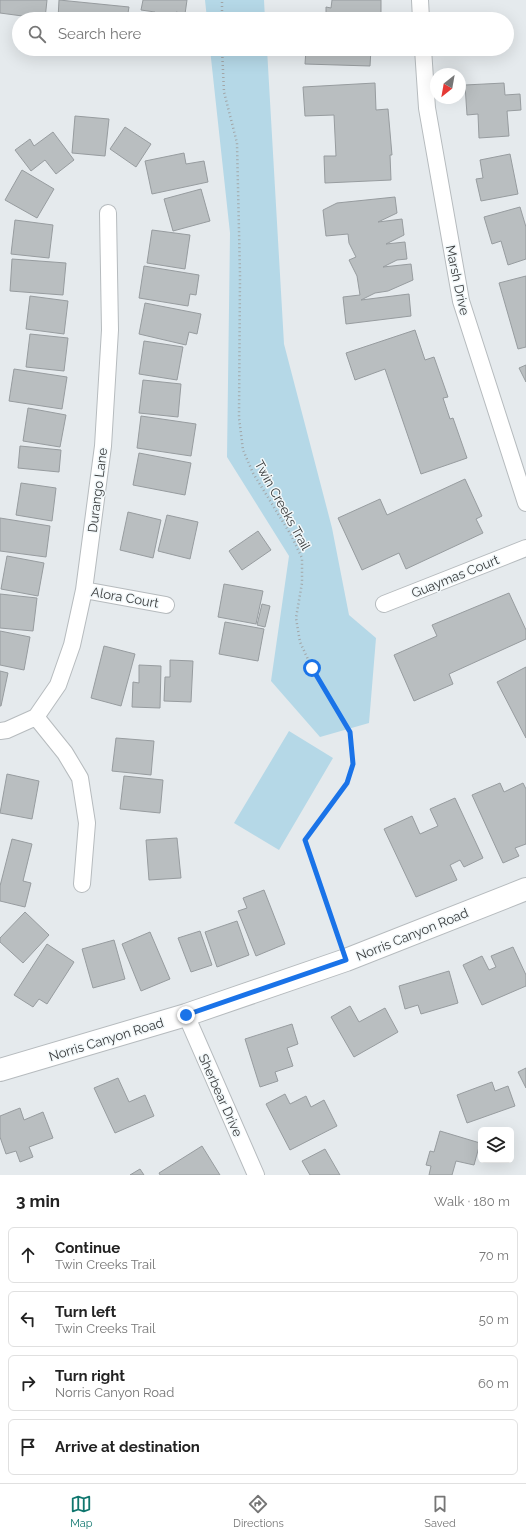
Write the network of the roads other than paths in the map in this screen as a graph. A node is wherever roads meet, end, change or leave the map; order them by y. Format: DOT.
graph roads {
  1 [pos="420,0"];
  2 [pos="421,12"];
  3 [pos="423,56"];
  4 [pos="108,213"];
  5 [pos="526,503"];
  6 [pos="526,548"];
  7 [pos="84,590"];
  8 [pos="384,604"];
  9 [pos="166,605"];
  10 [pos="36,717"];
  11 [pos="0,731"];
  12 [pos="82,884"];
  13 [pos="526,889"];
  14 [pos="186,1015"];
  15 [pos="0,1070"];
  16 [pos="256,1175"];
  1 -- 2 [label="street"];
  3 -- 5 [label="street, Marsh Drive"];
  4 -- 7 [label="street, Durango Lane"];
  6 -- 8 [label="street, Guaymas Court"];
  7 -- 9 [label="street, Alora Court"];
  7 -- 10 [label="street, Durango Lane"];
  10 -- 11 [label="street"];
  10 -- 12 [label="street"];
  13 -- 14 [label="street, Norris Canyon Road"];
  14 -- 15 [label="street, Norris Canyon Road"];
  14 -- 16 [label="street, Sherbear Drive"];
}
